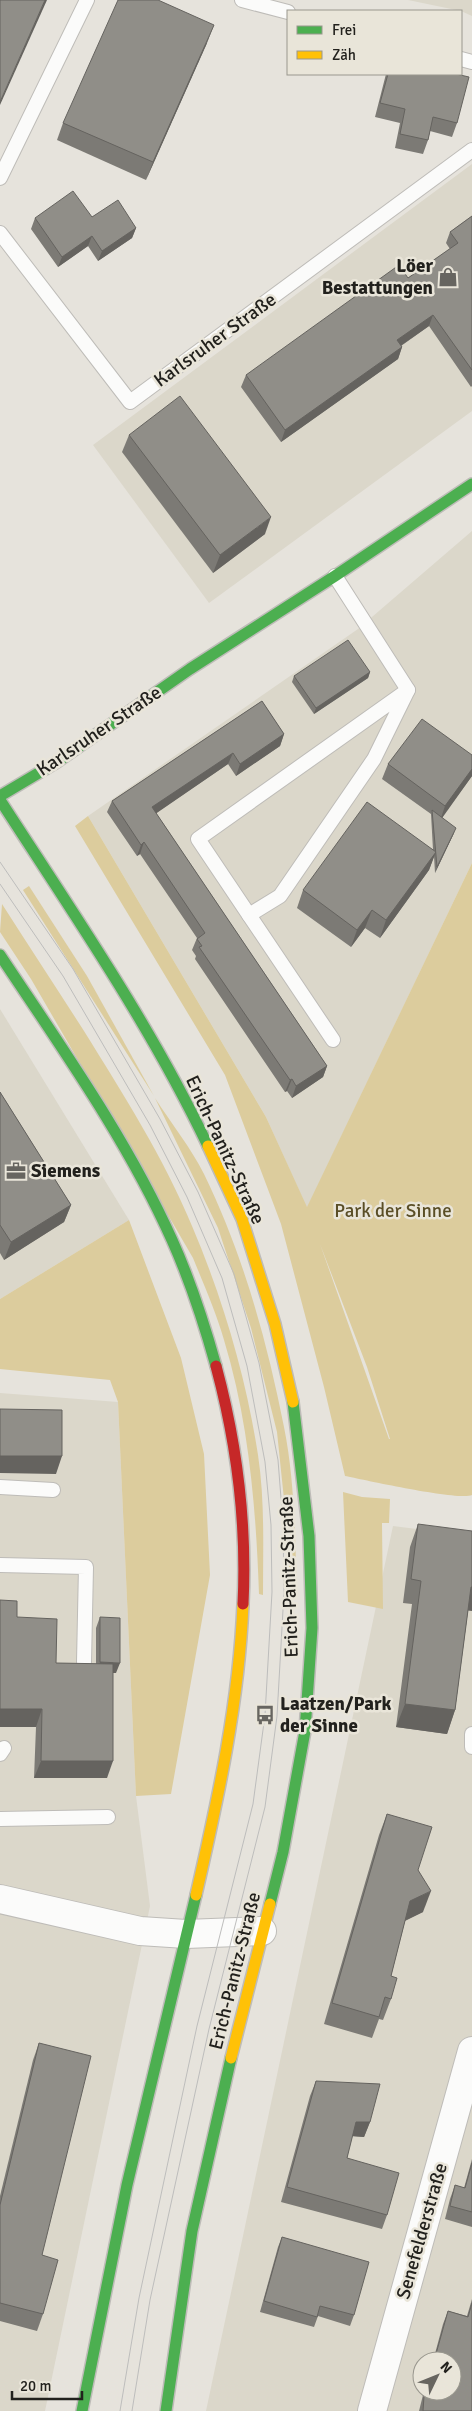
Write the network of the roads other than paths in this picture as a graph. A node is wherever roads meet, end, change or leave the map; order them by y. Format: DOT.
graph roads {
  1 [pos="87,0"];
  2 [pos="242,0"];
  3 [pos="287,12"];
  4 [pos="472,150"];
  5 [pos="0,178"];
  6 [pos="0,233"];
  7 [pos="472,484"];
  8 [pos="335,576"];
  9 [pos="408,690"];
  10 [pos="0,798"];
  11 [pos="249,915"];
  12 [pos="0,955"];
  13 [pos="333,1040"];
  14 [pos="0,1487"];
  15 [pos="53,1490"];
  16 [pos="0,1565"];
  17 [pos="84,1662"];
  18 [pos="472,1734"];
  19 [pos="472,1747"];
  20 [pos="0,1818"];
  21 [pos="108,1818"];
  22 [pos="0,1899"];
  23 [pos="262,1932"];
  24 [pos="186,1934"];
  25 [pos="472,2051"];
  26 [pos="82,2411"];
  27 [pos="166,2411"];
  28 [pos="372,2411"];
  1 -- 5 [label="lane"];
  2 -- 3 [label="lane"];
  4 -- 6 [label="lane, Karlsruher Straße"];
  7 -- 8 [label="main road, Karlsruher Straße"];
  8 -- 9 [label="lane"];
  8 -- 10 [label="main road, Karlsruher Straße"];
  9 -- 11 [label="lane"];
  9 -- 11 [label="lane"];
  10 -- 23 [label="main road, Erich-Panitz-Straße"];
  11 -- 13 [label="lane"];
  12 -- 24 [label="main road"];
  14 -- 15 [label="lane"];
  16 -- 17 [label="lane"];
  18 -- 19 [label="lane"];
  20 -- 21 [label="lane"];
  22 -- 24 [label="street"];
  23 -- 24 [label="street"];
  23 -- 27 [label="main road, Erich-Panitz-Straße"];
  24 -- 26 [label="main road"];
  25 -- 28 [label="street, Senefelderstraße"];
}
